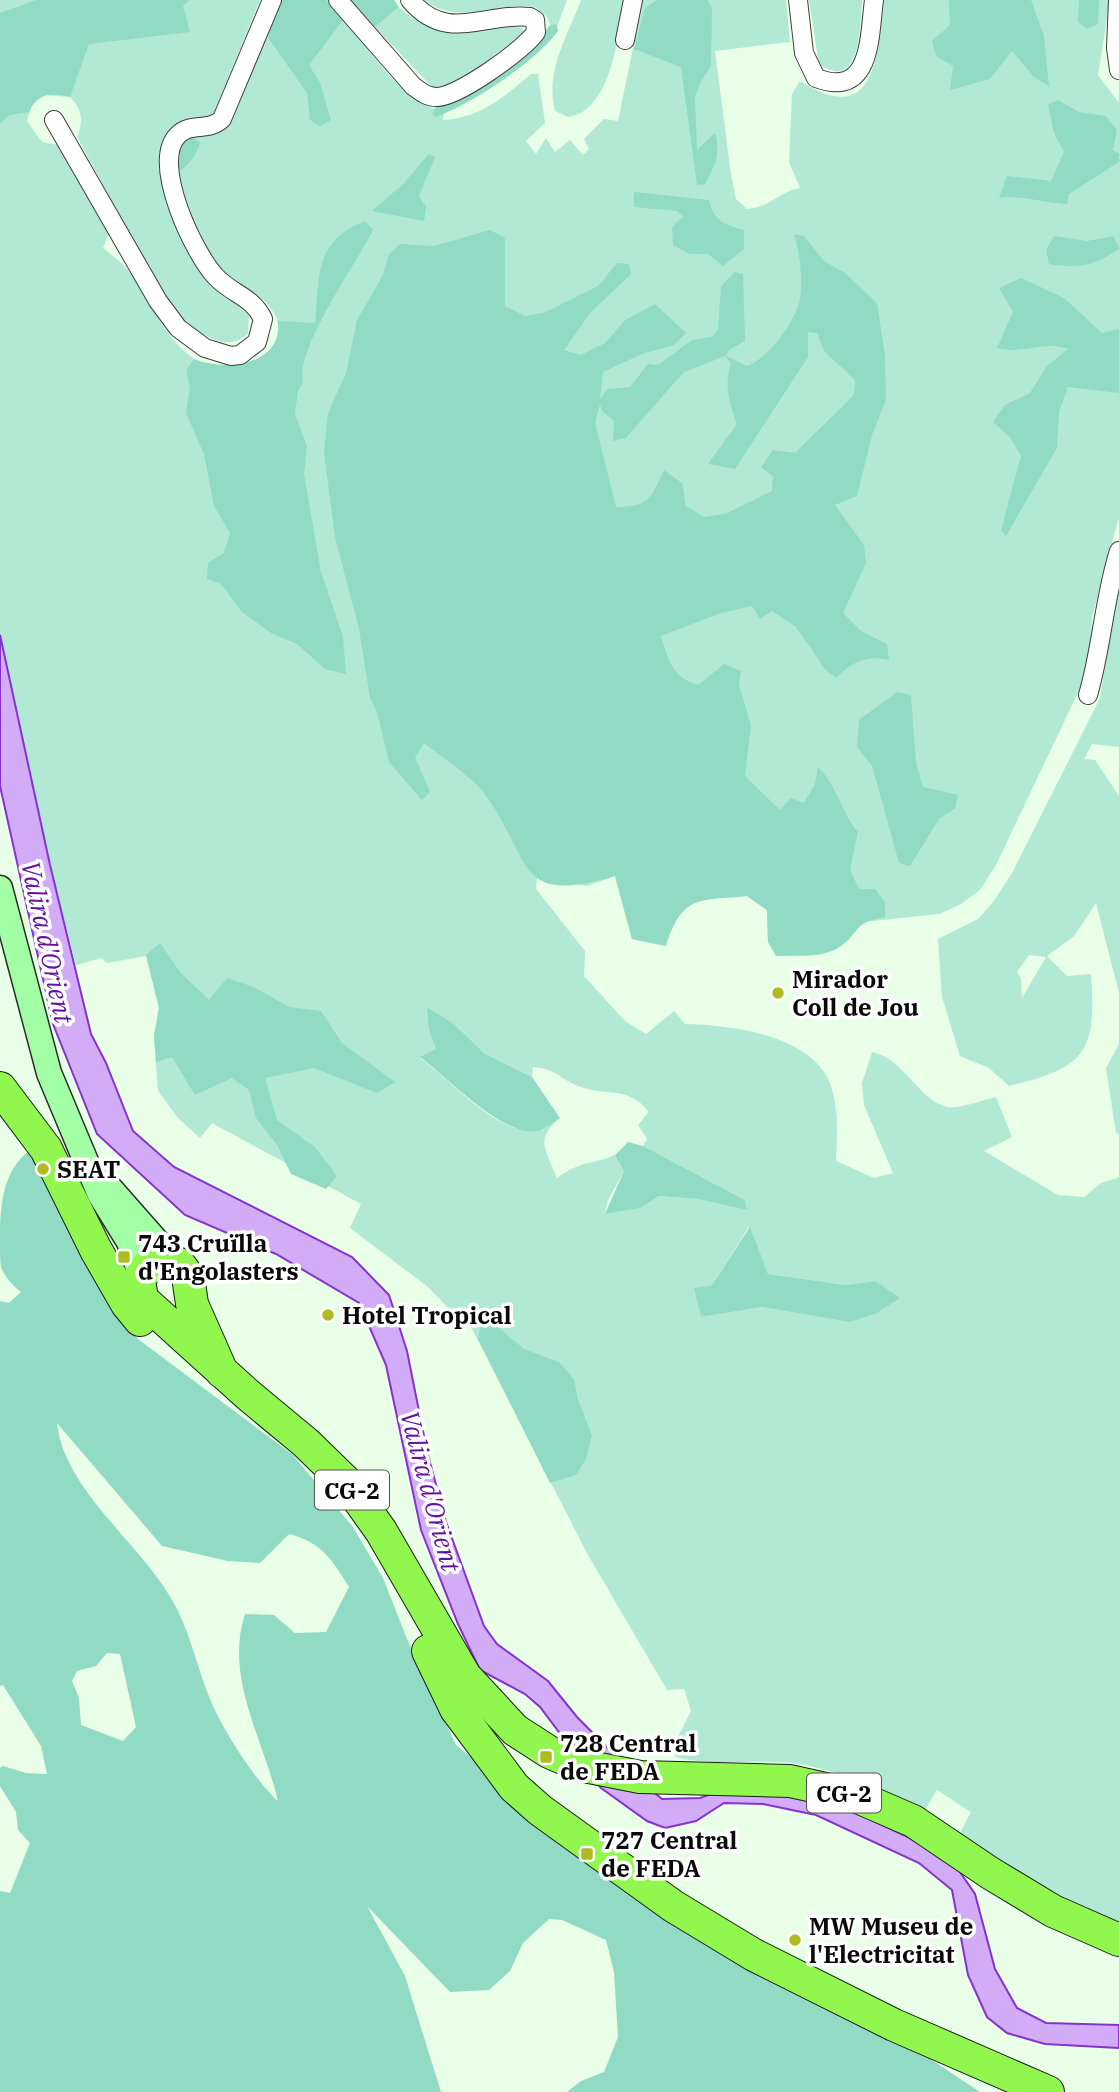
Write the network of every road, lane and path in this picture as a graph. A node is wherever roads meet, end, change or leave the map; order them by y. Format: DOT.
graph roads {
  1 [pos="272,0"];
  2 [pos="338,0"];
  3 [pos="410,0"];
  4 [pos="633,0"];
  5 [pos="798,0"];
  6 [pos="874,0"];
  7 [pos="1118,0"];
  8 [pos="625,40"];
  9 [pos="1119,70"];
  10 [pos="54,120"];
  11 [pos="1119,551"];
  12 [pos="1088,695"];
  13 [pos="0,888"];
  14 [pos="0,1088"];
  15 [pos="91,1168"];
  16 [pos="175,1262"];
  17 [pos="133,1286"];
  18 [pos="188,1292"];
  19 [pos="222,1372"];
  20 [pos="247,1394"];
  21 [pos="388,1544"];
  22 [pos="1119,1940"];
  23 [pos="1048,2092"];
  1 -- 10 [label="street"];
  2 -- 3 [label="street"];
  4 -- 8 [label="street"];
  5 -- 6 [label="street"];
  7 -- 9 [label="street"];
  11 -- 12 [label="street"];
  13 -- 15 [label="main road"];
  14 -- 17 [label="highway, CG-2"];
  15 -- 16 [label="main road"];
  15 -- 17 [label="main road"];
  16 -- 17 [label="highway"];
  16 -- 18 [label="highway, CG-2"];
  17 -- 18 [label="highway"];
  17 -- 19 [label="highway, CG-2"];
  17 -- 20 [label="highway"];
  18 -- 19 [label="highway, CG-2"];
  19 -- 20 [label="highway, CG-2"];
  20 -- 21 [label="highway, CG-2"];
  21 -- 22 [label="highway, CG-2"];
  21 -- 23 [label="highway, CG-2"];
}
